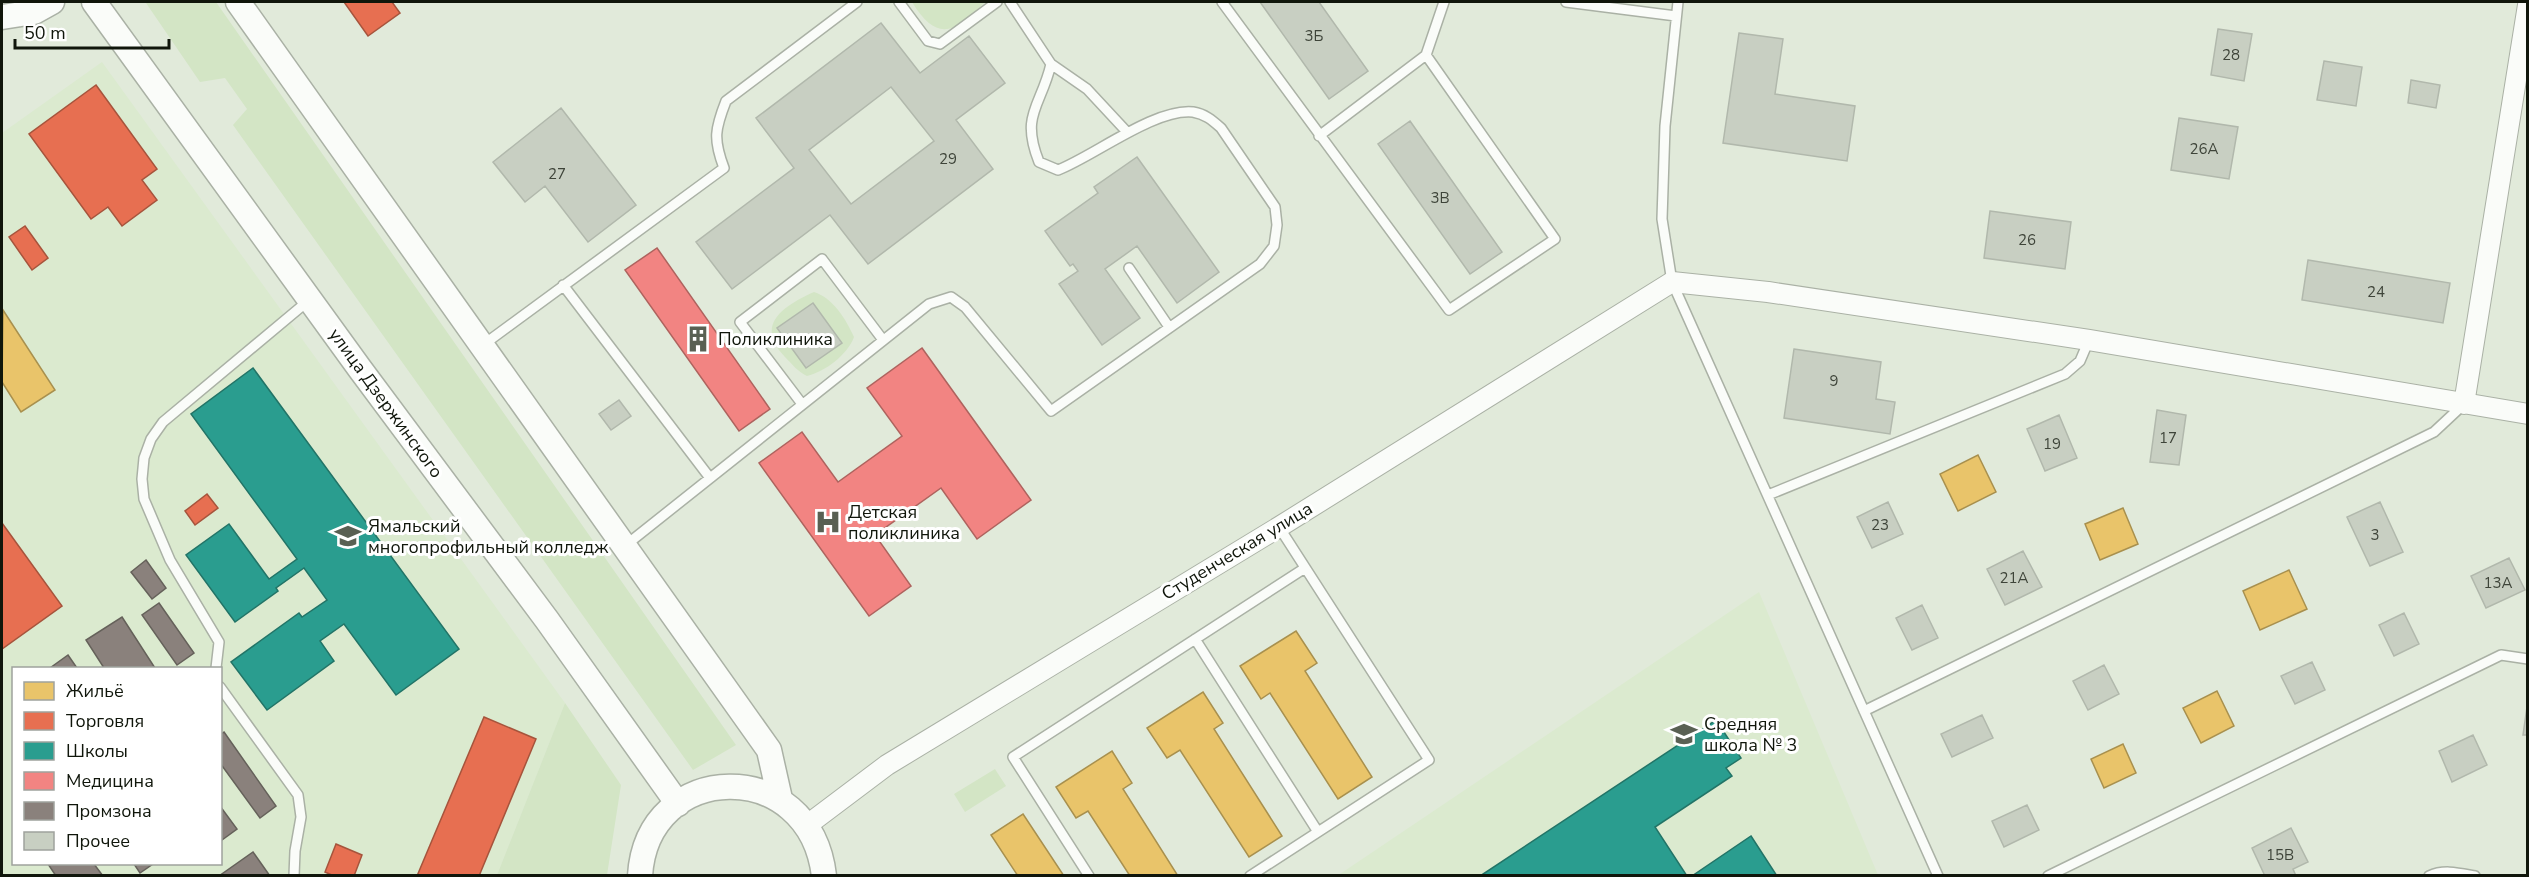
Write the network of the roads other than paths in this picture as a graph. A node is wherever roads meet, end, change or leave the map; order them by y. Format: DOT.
graph roads {
  1 [pos="52,2"];
  2 [pos="94,2"];
  3 [pos="238,2"];
  4 [pos="857,2"];
  5 [pos="899,2"];
  6 [pos="998,2"];
  7 [pos="1010,2"];
  8 [pos="1222,2"];
  9 [pos="1444,2"];
  10 [pos="1566,2"];
  11 [pos="1678,2"];
  12 [pos="2528,5"];
  13 [pos="1676,16"];
  14 [pos="2,17"];
  15 [pos="1426,55"];
  16 [pos="1051,64"];
  17 [pos="1127,132"];
  18 [pos="1319,136"];
  19 [pos="1129,268"];
  20 [pos="1672,282"];
  21 [pos="562,285"];
  22 [pos="310,299"];
  23 [pos="1169,327"];
  24 [pos="883,340"];
  25 [pos="2089,340"];
  26 [pos="481,346"];
  27 [pos="802,404"];
  28 [pos="2464,404"];
  29 [pos="2528,414"];
  30 [pos="710,478"];
  31 [pos="1768,495"];
  32 [pos="1279,527"];
  33 [pos="623,547"];
  34 [pos="1305,568"];
  35 [pos="1196,639"];
  36 [pos="2528,659"];
  37 [pos="216,667"];
  38 [pos="222,690"];
  39 [pos="1864,711"];
  40 [pos="780,800"];
  41 [pos="678,804"];
  42 [pos="806,826"];
  43 [pos="1318,832"];
  44 [pos="294,876"];
  45 [pos="640,876"];
  46 [pos="824,876"];
  47 [pos="1089,876"];
  48 [pos="1250,876"];
  49 [pos="1938,876"];
  50 [pos="2048,876"];
  51 [pos="2430,876"];
  52 [pos="2475,876"];
  1 -- 14 [label="street"];
  2 -- 22 [label="street, улица Дзержинского"];
  3 -- 26 [label="street"];
  4 -- 21 [label="lane"];
  5 -- 6 [label="lane"];
  7 -- 16 [label="lane"];
  8 -- 18 [label="lane"];
  9 -- 15 [label="lane"];
  10 -- 13 [label="lane"];
  11 -- 13 [label="lane"];
  12 -- 28 [label="street"];
  13 -- 20 [label="lane"];
  15 -- 18 [label="lane"];
  15 -- 18 [label="lane"];
  16 -- 17 [label="lane"];
  16 -- 17 [label="lane"];
  17 -- 23 [label="lane"];
  19 -- 23 [label="lane"];
  20 -- 25 [label="street"];
  20 -- 31 [label="lane"];
  20 -- 32 [label="street, Студенческая улица"];
  21 -- 26 [label="lane"];
  21 -- 30 [label="lane"];
  22 -- 37 [label="lane"];
  22 -- 41 [label="street, улица Дзержинского"];
  23 -- 24 [label="lane"];
  24 -- 27 [label="lane"];
  24 -- 27 [label="lane"];
  25 -- 28 [label="street"];
  25 -- 31 [label="lane"];
  26 -- 33 [label="street"];
  27 -- 30 [label="lane"];
  28 -- 29 [label="street"];
  28 -- 39 [label="lane"];
  30 -- 33 [label="lane"];
  31 -- 39 [label="lane"];
  32 -- 34 [label="lane"];
  32 -- 42 [label="street, Студенческая улица"];
  33 -- 40 [label="street"];
  34 -- 35 [label="lane"];
  34 -- 43 [label="lane"];
  35 -- 43 [label="lane"];
  35 -- 47 [label="lane"];
  36 -- 50 [label="lane"];
  38 -- 44 [label="lane"];
  39 -- 49 [label="lane"];
  40 -- 41 [label="street"];
  40 -- 42 [label="street"];
  41 -- 45 [label="street"];
  42 -- 46 [label="street"];
  43 -- 48 [label="lane"];
  51 -- 52 [label="lane"];
}
